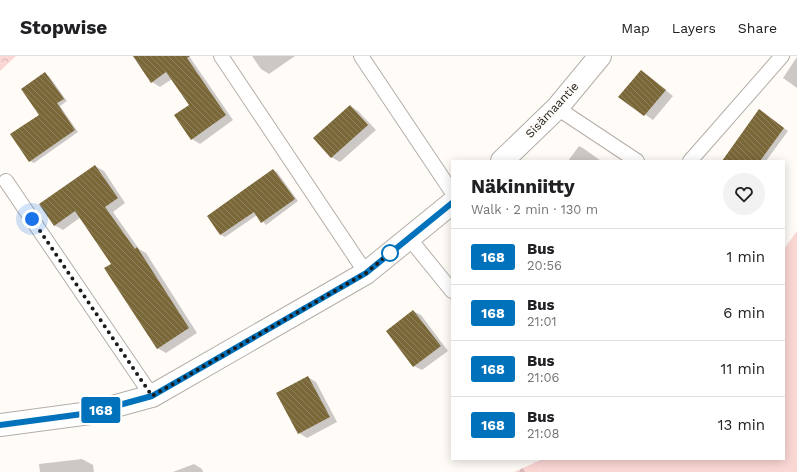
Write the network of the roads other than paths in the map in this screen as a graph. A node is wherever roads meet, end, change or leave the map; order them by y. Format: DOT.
graph roads {
  1 [pos="221,56"];
  2 [pos="361,56"];
  3 [pos="600,56"];
  4 [pos="782,56"];
  5 [pos="558,108"];
  6 [pos="503,160"];
  7 [pos="636,160"];
  8 [pos="691,160"];
  9 [pos="6,181"];
  10 [pos="451,191"];
  11 [pos="451,204"];
  12 [pos="409,238"];
  13 [pos="366,273"];
  14 [pos="451,290"];
  15 [pos="152,396"];
  16 [pos="0,425"];
  1 -- 13 [label="lane"];
  2 -- 10 [label="lane"];
  3 -- 5 [label="street, Sisämaantie"];
  4 -- 8 [label="lane"];
  5 -- 6 [label="street, Sisämaantie"];
  5 -- 7 [label="lane"];
  9 -- 15 [label="lane"];
  11 -- 12 [label="street"];
  12 -- 13 [label="street"];
  12 -- 14 [label="lane"];
  13 -- 15 [label="street"];
  15 -- 16 [label="street"];
}
